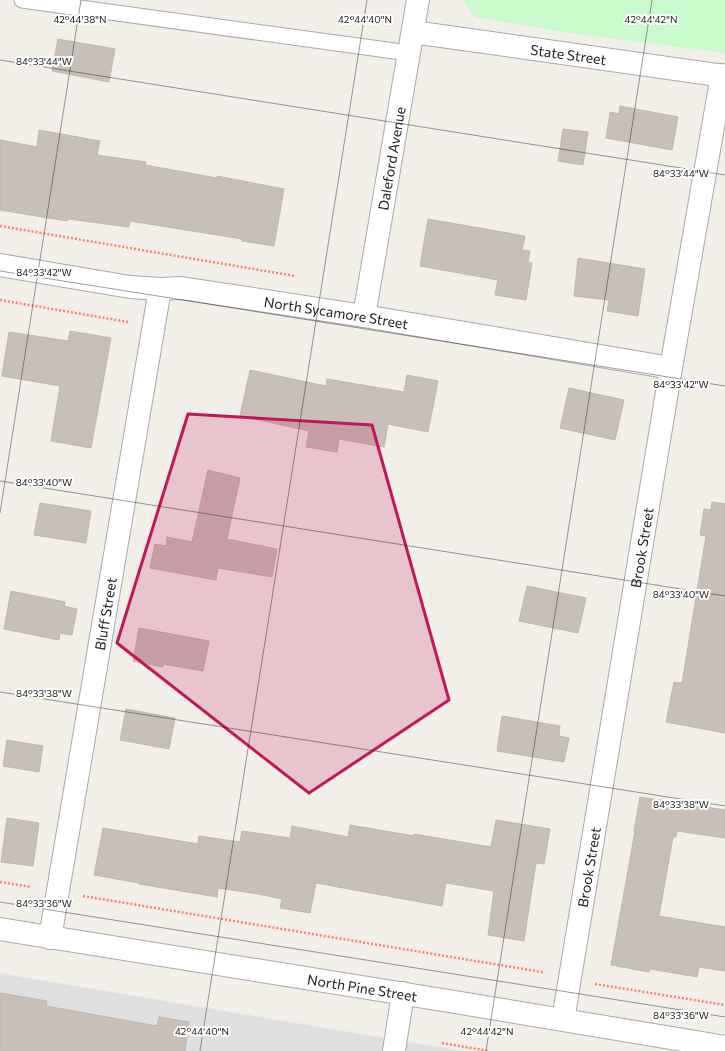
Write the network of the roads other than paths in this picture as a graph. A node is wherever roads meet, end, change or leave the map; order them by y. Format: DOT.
graph roads {
  1 [pos="22,0"];
  2 [pos="418,0"];
  3 [pos="413,32"];
  4 [pos="409,53"];
  5 [pos="723,76"];
  6 [pos="0,265"];
  7 [pos="160,289"];
  8 [pos="364,316"];
  9 [pos="671,368"];
  10 [pos="0,929"];
  11 [pos="50,938"];
  12 [pos="403,994"];
  13 [pos="563,1020"];
  14 [pos="725,1047"];
  15 [pos="394,1051"];
  1 -- 4 [label="lane"];
  2 -- 3 [label="street, Daleford Avenue"];
  3 -- 4 [label="street, Daleford Avenue"];
  3 -- 5 [label="street, State Street"];
  4 -- 8 [label="street, Daleford Avenue"];
  5 -- 9 [label="street, Brook Street"];
  6 -- 7 [label="street, North Sycamore Street"];
  7 -- 8 [label="street, North Sycamore Street"];
  7 -- 11 [label="street, Bluff Street"];
  8 -- 9 [label="street, North Sycamore Street"];
  9 -- 13 [label="street, Brook Street"];
  10 -- 11 [label="street, North Pine Street"];
  11 -- 12 [label="street, North Pine Street"];
  12 -- 13 [label="street, North Pine Street"];
  12 -- 15 [label="street"];
  13 -- 14 [label="street, North Pine Street"];
}
